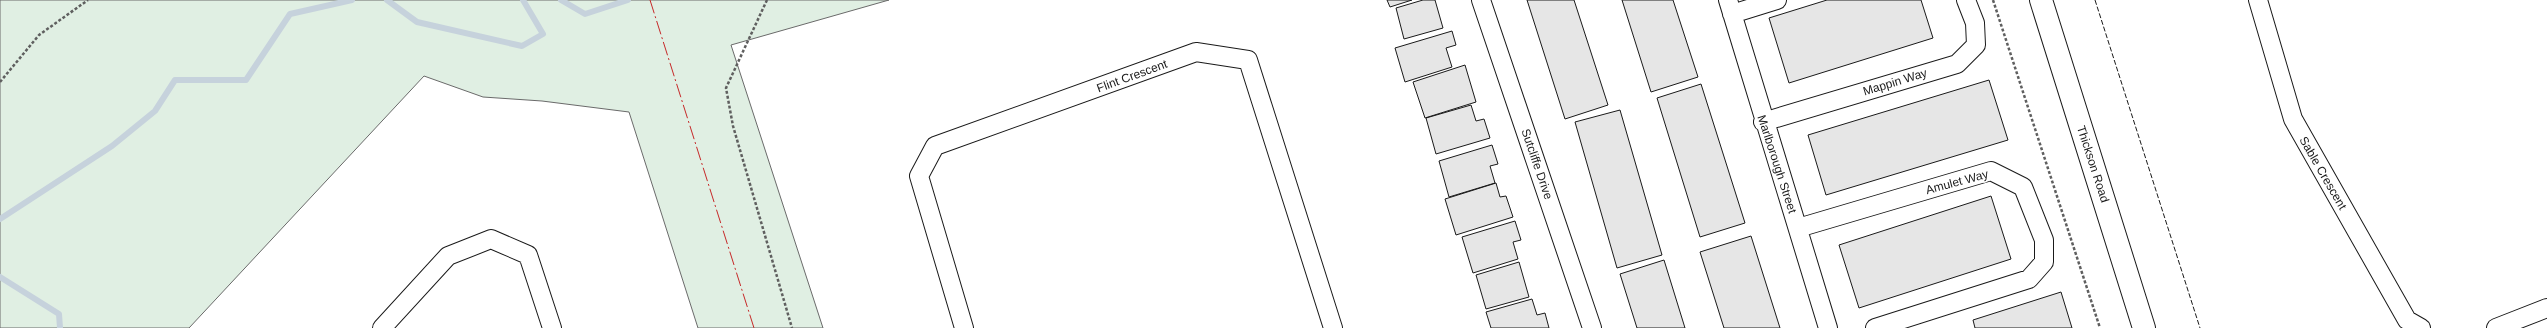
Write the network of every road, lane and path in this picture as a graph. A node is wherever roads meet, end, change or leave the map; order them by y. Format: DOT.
graph roads {
  1 [pos="88,0"];
  2 [pos="767,0"];
  3 [pos="1481,0"];
  4 [pos="1777,0"];
  5 [pos="1966,0"];
  6 [pos="1993,0"];
  7 [pos="2041,0"];
  8 [pos="2258,0"];
  9 [pos="1730,7"];
  10 [pos="0,82"];
  11 [pos="1764,122"];
  12 [pos="1798,228"];
  13 [pos="2547,308"];
  14 [pos="382,328"];
  15 [pos="552,328"];
  16 [pos="792,328"];
  17 [pos="964,328"];
  18 [pos="1333,328"];
  19 [pos="1592,328"];
  20 [pos="1828,328"];
  21 [pos="1875,328"];
  22 [pos="2100,328"];
  23 [pos="2144,328"];
  24 [pos="2421,328"];
  25 [pos="2496,328"];
  1 -- 10 [label="path"];
  2 -- 16 [label="path"];
  3 -- 19 [label="street, Sutcliffe Drive"];
  4 -- 9 [label="street"];
  5 -- 11 [label="street, Mappin Way"];
  6 -- 22 [label="path"];
  7 -- 23 [label="main road, Thickson Road"];
  8 -- 24 [label="street, Sable Crescent"];
  9 -- 11 [label="street, Marlborough Street"];
  11 -- 12 [label="street, Marlborough Street"];
  12 -- 20 [label="street, Marlborough Street"];
  12 -- 21 [label="street, Amulet Way"];
  13 -- 25 [label="street"];
  14 -- 15 [label="street"];
  17 -- 18 [label="street, Flint Crescent"];
}
